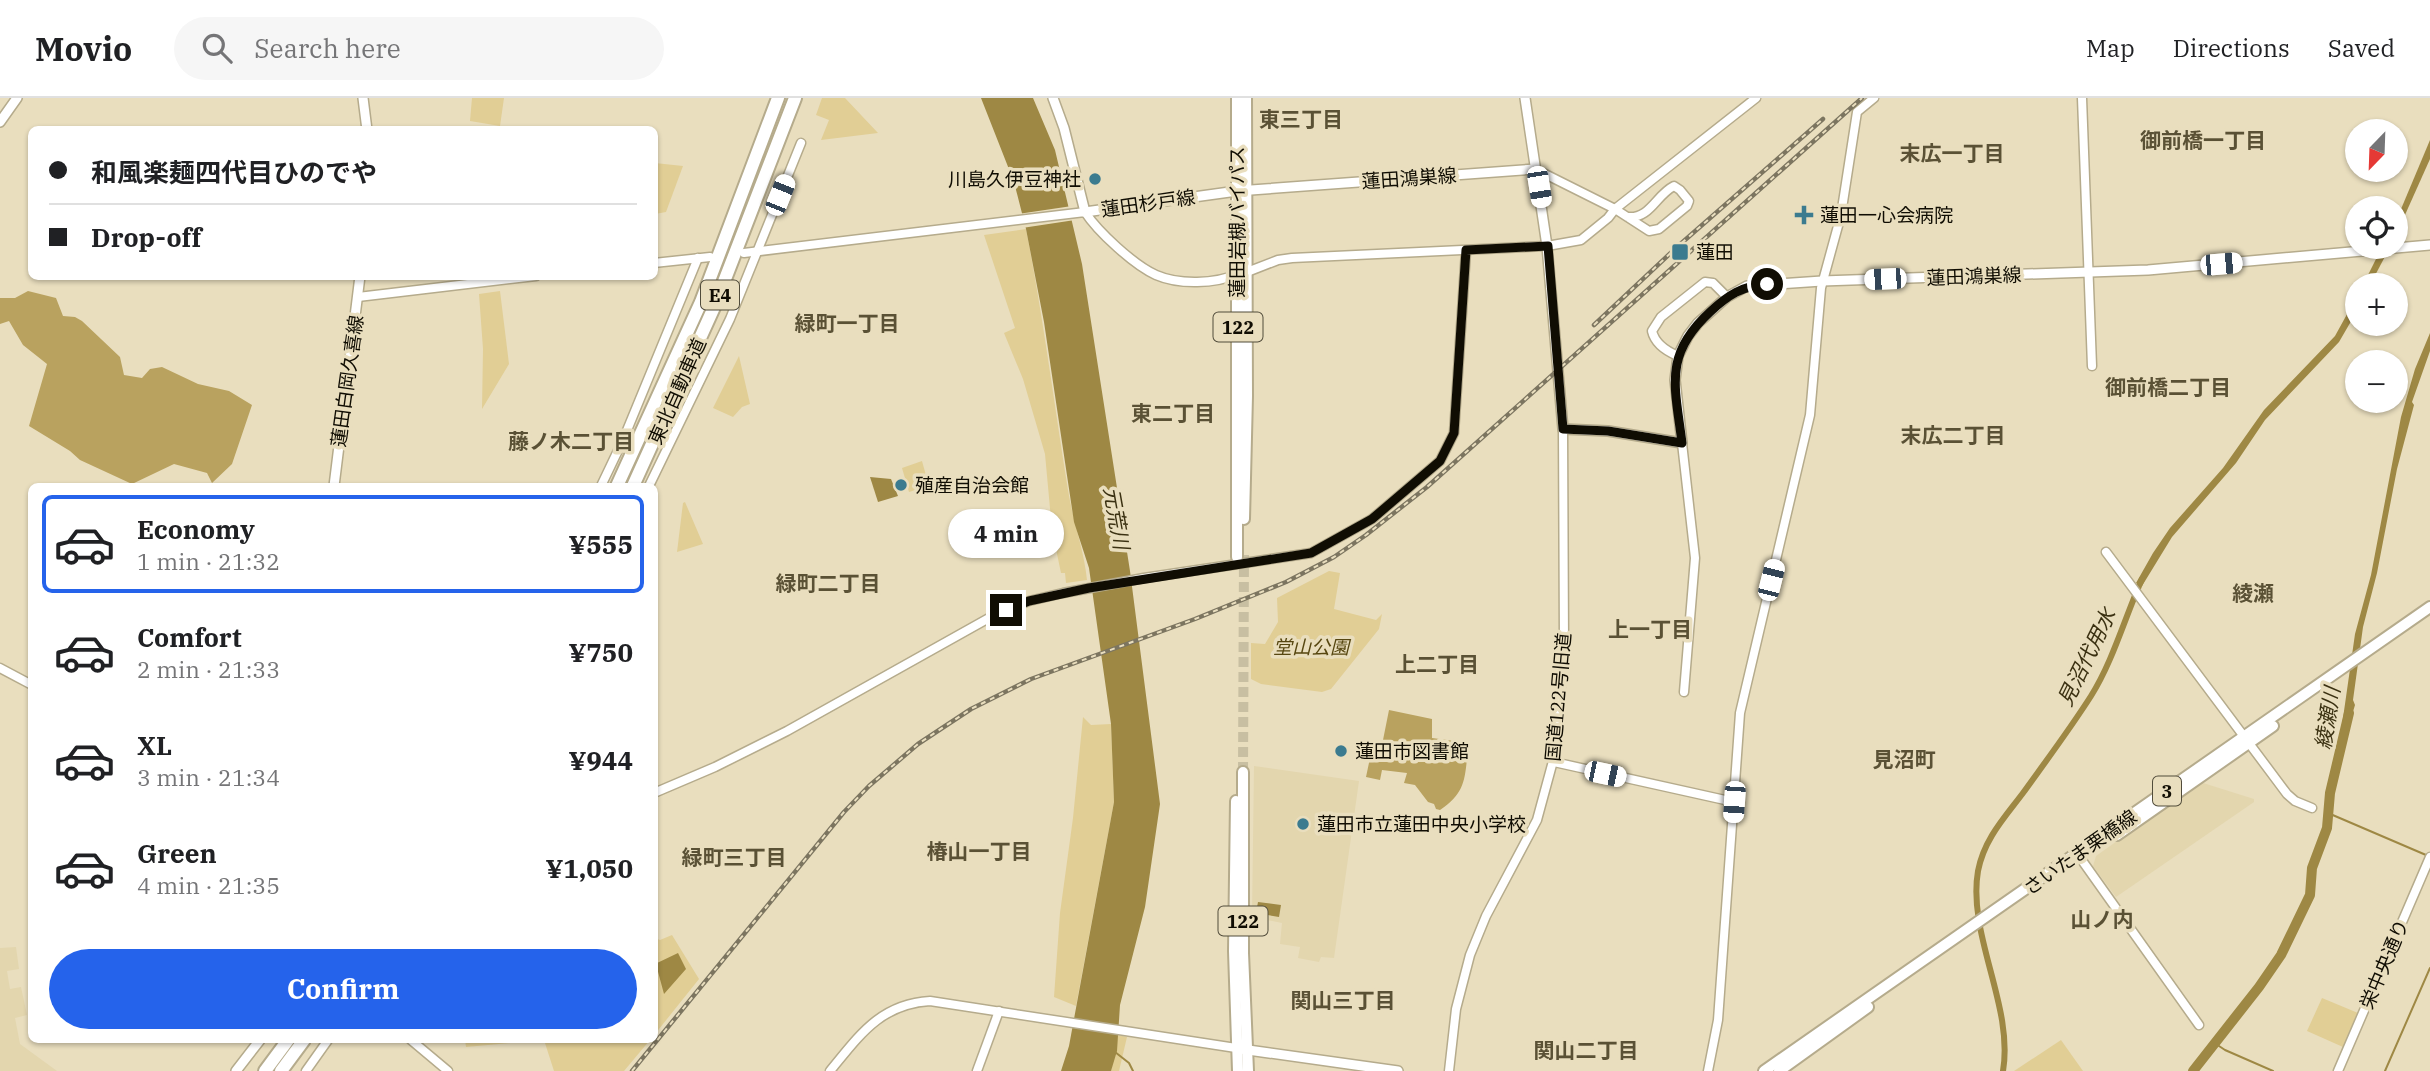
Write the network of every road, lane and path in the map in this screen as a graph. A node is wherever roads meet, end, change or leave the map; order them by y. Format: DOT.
graph roads {
  1 [pos="18,98"];
  2 [pos="363,98"];
  3 [pos="778,98"];
  4 [pos="795,98"];
  5 [pos="1053,98"];
  6 [pos="1237,98"];
  7 [pos="1246,98"];
  8 [pos="1525,98"];
  9 [pos="1754,98"];
  10 [pos="1874,98"];
  11 [pos="2082,98"];
  12 [pos="0,122"];
  13 [pos="366,126"];
  14 [pos="801,143"];
  15 [pos="1535,169"];
  16 [pos="1242,190"];
  17 [pos="1615,209"];
  18 [pos="1649,210"];
  19 [pos="1081,213"];
  20 [pos="1628,217"];
  21 [pos="1649,231"];
  22 [pos="2430,245"];
  23 [pos="1548,246"];
  24 [pos="1466,250"];
  25 [pos="759,251"];
  26 [pos="744,253"];
  27 [pos="710,257"];
  28 [pos="698,258"];
  29 [pos="658,263"];
  30 [pos="2088,271"];
  31 [pos="1242,273"];
  32 [pos="360,280"];
  33 [pos="500,280"];
  34 [pos="1822,281"];
  35 [pos="358,296"];
  36 [pos="1727,297"];
  37 [pos="1678,356"];
  38 [pos="2092,366"];
  39 [pos="1563,429"];
  40 [pos="1682,443"];
  41 [pos="334,483"];
  42 [pos="602,483"];
  43 [pos="618,483"];
  44 [pos="635,483"];
  45 [pos="650,483"];
  46 [pos="2106,552"];
  47 [pos="1240,556"];
  48 [pos="2430,607"];
  49 [pos="2430,615"];
  50 [pos="2365,656"];
  51 [pos="0,668"];
  52 [pos="28,683"];
  53 [pos="1684,692"];
  54 [pos="2246,740"];
  55 [pos="1554,762"];
  56 [pos="1239,772"];
  57 [pos="658,791"];
  58 [pos="1734,802"];
  59 [pos="2312,808"];
  60 [pos="2430,858"];
  61 [pos="2081,859"];
  62 [pos="1990,919"];
  63 [pos="1975,930"];
  64 [pos="999,1011"];
  65 [pos="2199,1024"];
  66 [pos="258,1043"];
  67 [pos="286,1043"];
  68 [pos="302,1043"];
  69 [pos="326,1043"];
  70 [pos="414,1043"];
  71 [pos="1241,1049"];
  72 [pos="236,1071"];
  73 [pos="265,1071"];
  74 [pos="281,1071"];
  75 [pos="306,1071"];
  76 [pos="447,1071"];
  77 [pos="830,1071"];
  78 [pos="977,1071"];
  79 [pos="1238,1071"];
  80 [pos="1248,1071"];
  81 [pos="1398,1071"];
  82 [pos="1449,1071"];
  83 [pos="1708,1071"];
  84 [pos="1764,1071"];
  85 [pos="1779,1071"];
  86 [pos="2338,1071"];
  1 -- 12 [label="main road"];
  2 -- 13 [label="main road"];
  3 -- 43 [label="highway, 東北自動車道 / E4"];
  4 -- 44 [label="highway, 東北自動車道 / E4"];
  5 -- 19 [label="main road, 蓮田杉戸線"];
  6 -- 16 [label="main road, 蓮田岩槻バイパス / 122"];
  7 -- 16 [label="main road, 蓮田岩槻バイパス / 122"];
  8 -- 15 [label="main road"];
  9 -- 17 [label="street"];
  10 -- 34 [label="street"];
  11 -- 30 [label="street"];
  14 -- 25 [label="street"];
  15 -- 16 [label="main road, 蓮田鴻巣線"];
  15 -- 17 [label="street"];
  15 -- 23 [label="main road"];
  16 -- 19 [label="main road, 蓮田杉戸線"];
  16 -- 31 [label="main road, 蓮田岩槻バイパス / 122"];
  17 -- 20 [label="street"];
  17 -- 23 [label="street"];
  18 -- 20 [label="street"];
  18 -- 21 [label="street"];
  18 -- 21 [label="street"];
  19 -- 25 [label="street"];
  19 -- 31 [label="street"];
  20 -- 21 [label="street"];
  22 -- 30 [label="main road, 蓮田鴻巣線"];
  23 -- 24 [label="street"];
  23 -- 39 [label="main road"];
  24 -- 31 [label="street"];
  24 -- 57 [label="street"];
  25 -- 26 [label="street"];
  25 -- 45 [label="street"];
  27 -- 28 [label="street"];
  28 -- 29 [label="street"];
  28 -- 42 [label="street"];
  30 -- 34 [label="main road, 蓮田鴻巣線"];
  30 -- 38 [label="street"];
  31 -- 47 [label="main road, 蓮田岩槻バイパス / 122"];
  32 -- 35 [label="main road, 蓮田白岡久喜線"];
  33 -- 35 [label="street"];
  34 -- 36 [label="main road, 蓮田鴻巣線"];
  34 -- 58 [label="street"];
  35 -- 41 [label="main road, 蓮田白岡久喜線"];
  36 -- 37 [label="main road, 蓮田鴻巣線"];
  36 -- 37 [label="street"];
  37 -- 40 [label="main road, 蓮田鴻巣線"];
  39 -- 40 [label="main road"];
  39 -- 55 [label="street, 国道122号旧道"];
  40 -- 53 [label="street"];
  46 -- 54 [label="street"];
  48 -- 50 [label="main road, さいたま栗橋線 / 3"];
  49 -- 50 [label="main road, さいたま栗橋線 / 3"];
  50 -- 54 [label="main road, さいたま栗橋線 / 3"];
  51 -- 52 [label="street"];
  54 -- 59 [label="street"];
  54 -- 61 [label="main road, さいたま栗橋線 / 3"];
  54 -- 62 [label="main road, さいたま栗橋線 / 3"];
  55 -- 58 [label="street"];
  55 -- 82 [label="street, 国道122号旧道"];
  56 -- 71 [label="main road, 122"];
  58 -- 83 [label="street"];
  60 -- 86 [label="street, 栄中央通り"];
  61 -- 62 [label="main road, さいたま栗橋線 / 3"];
  61 -- 65 [label="street"];
  62 -- 63 [label="main road, さいたま栗橋線 / 3"];
  63 -- 84 [label="main road, さいたま栗橋線 / 3"];
  63 -- 85 [label="main road, さいたま栗橋線 / 3"];
  64 -- 71 [label="street"];
  64 -- 77 [label="street"];
  64 -- 78 [label="street"];
  66 -- 72 [label="main road"];
  67 -- 73 [label="highway"];
  68 -- 74 [label="highway"];
  69 -- 75 [label="street"];
  70 -- 76 [label="street"];
  71 -- 79 [label="main road, 122"];
  71 -- 80 [label="main road, 122"];
  71 -- 81 [label="main road"];
}
